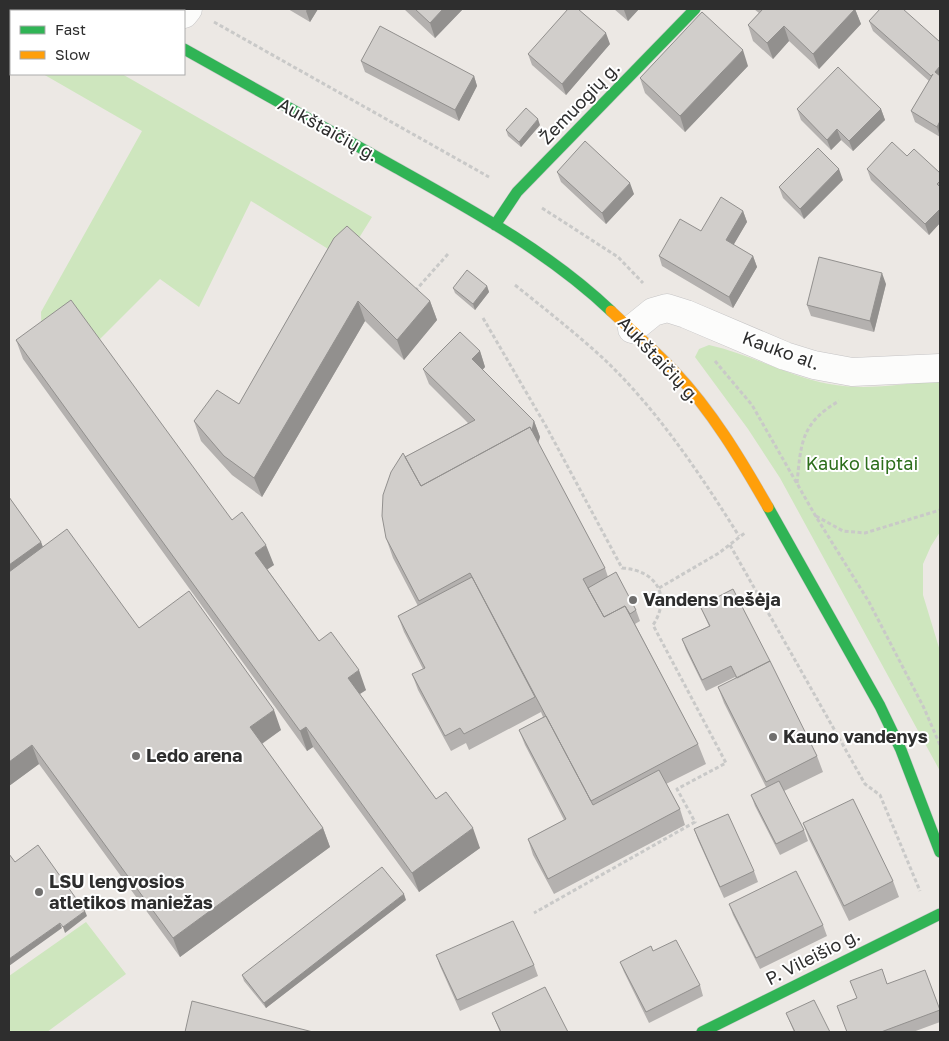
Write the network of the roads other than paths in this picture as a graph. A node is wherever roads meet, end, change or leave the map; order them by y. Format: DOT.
graph roads {
  1 [pos="695,9"];
  2 [pos="185,50"];
  3 [pos="495,225"];
  4 [pos="632,329"];
  5 [pos="940,368"];
  6 [pos="935,825"];
  7 [pos="940,852"];
  8 [pos="936,916"];
  9 [pos="702,1032"];
  1 -- 3 [label="street, Žemuogių g."];
  2 -- 3 [label="street, Aukštaičių g."];
  3 -- 4 [label="street, Aukštaičių g."];
  4 -- 5 [label="street, Kauko al."];
  4 -- 6 [label="street, Aukštaičių g."];
  6 -- 7 [label="street, Aukštaičių g."];
  8 -- 9 [label="street, P. Vileišio g."];
}
